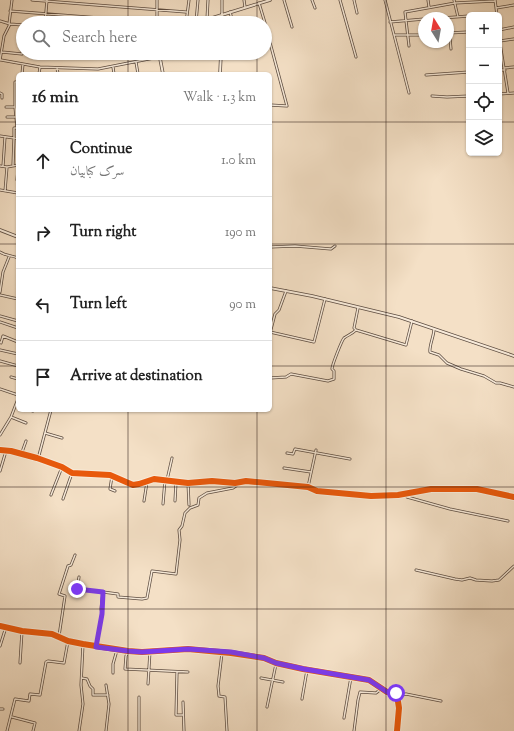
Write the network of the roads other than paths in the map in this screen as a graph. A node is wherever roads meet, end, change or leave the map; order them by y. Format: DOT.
graph roads {
  1 [pos="12,0"];
  2 [pos="32,0"];
  3 [pos="157,0"];
  4 [pos="189,0"];
  5 [pos="198,0"];
  6 [pos="208,0"];
  7 [pos="222,0"];
  8 [pos="244,0"];
  9 [pos="270,0"];
  10 [pos="284,0"];
  11 [pos="312,0"];
  12 [pos="340,0"];
  13 [pos="354,0"];
  14 [pos="385,0"];
  15 [pos="428,0"];
  16 [pos="454,0"];
  17 [pos="464,0"];
  18 [pos="47,1"];
  19 [pos="474,1"];
  20 [pos="484,1"];
  21 [pos="495,1"];
  22 [pos="259,3"];
  23 [pos="455,3"];
  24 [pos="465,3"];
  25 [pos="514,6"];
  26 [pos="429,7"];
  27 [pos="245,8"];
  28 [pos="315,8"];
  29 [pos="496,8"];
  30 [pos="157,10"];
  31 [pos="10,11"];
  32 [pos="186,12"];
  33 [pos="230,12"];
  34 [pos="496,12"];
  35 [pos="357,13"];
  36 [pos="46,14"];
  37 [pos="222,14"];
  38 [pos="71,16"];
  39 [pos="157,16"];
  40 [pos="186,16"];
  41 [pos="197,16"];
  42 [pos="207,16"];
  43 [pos="216,16"];
  44 [pos="231,16"];
  45 [pos="263,16"];
  46 [pos="466,16"];
  47 [pos="454,17"];
  48 [pos="458,17"];
  49 [pos="418,19"];
  50 [pos="406,20"];
  51 [pos="0,21"];
  52 [pos="390,22"];
  53 [pos="10,24"];
  54 [pos="16,24"];
  55 [pos="514,27"];
  56 [pos="292,28"];
  57 [pos="502,28"];
  58 [pos="466,32"];
  59 [pos="454,33"];
  60 [pos="418,35"];
  61 [pos="394,36"];
  62 [pos="408,36"];
  63 [pos="514,39"];
  64 [pos="0,40"];
  65 [pos="4,40"];
  66 [pos="502,41"];
  67 [pos="409,46"];
  68 [pos="501,48"];
  69 [pos="272,50"];
  70 [pos="2,52"];
  71 [pos="16,53"];
  72 [pos="356,57"];
  73 [pos="0,60"];
  74 [pos="146,60"];
  75 [pos="161,60"];
  76 [pos="221,60"];
  77 [pos="136,62"];
  78 [pos="23,64"];
  79 [pos="40,67"];
  80 [pos="113,67"];
  81 [pos="514,67"];
  82 [pos="57,68"];
  83 [pos="98,69"];
  84 [pos="504,69"];
  85 [pos="22,72"];
  86 [pos="39,72"];
  87 [pos="58,72"];
  88 [pos="99,72"];
  89 [pos="114,72"];
  90 [pos="138,72"];
  91 [pos="163,72"];
  92 [pos="220,72"];
  93 [pos="466,72"];
  94 [pos="426,74"];
  95 [pos="16,82"];
  96 [pos="0,93"];
  97 [pos="409,93"];
  98 [pos="508,93"];
  99 [pos="514,93"];
  100 [pos="502,94"];
  101 [pos="432,96"];
  102 [pos="466,96"];
  103 [pos="2,98"];
  104 [pos="272,105"];
  105 [pos="6,107"];
  106 [pos="15,108"];
  107 [pos="6,117"];
  108 [pos="16,117"];
  109 [pos="16,128"];
  110 [pos="0,136"];
  111 [pos="5,137"];
  112 [pos="14,138"];
  113 [pos="16,165"];
  114 [pos="0,166"];
  115 [pos="3,166"];
  116 [pos="13,166"];
  117 [pos="7,167"];
  118 [pos="0,190"];
  119 [pos="5,191"];
  120 [pos="16,193"];
  121 [pos="0,230"];
  122 [pos="16,236"];
  123 [pos="335,246"];
  124 [pos="272,247"];
  125 [pos="0,252"];
  126 [pos="9,257"];
  127 [pos="16,257"];
  128 [pos="1,284"];
  129 [pos="272,288"];
  130 [pos="286,291"];
  131 [pos="0,294"];
  132 [pos="16,298"];
  133 [pos="325,299"];
  134 [pos="358,307"];
  135 [pos="0,316"];
  136 [pos="16,320"];
  137 [pos="412,321"];
  138 [pos="0,322"];
  139 [pos="272,324"];
  140 [pos="16,327"];
  141 [pos="434,329"];
  142 [pos="356,330"];
  143 [pos="272,332"];
  144 [pos="16,341"];
  145 [pos="0,342"];
  146 [pos="0,350"];
  147 [pos="16,354"];
  148 [pos="514,356"];
  149 [pos="0,361"];
  150 [pos="16,365"];
  151 [pos="11,377"];
  152 [pos="16,378"];
  153 [pos="272,378"];
  154 [pos="514,387"];
  155 [pos="0,389"];
  156 [pos="16,393"];
  157 [pos="16,407"];
  158 [pos="50,412"];
  159 [pos="11,417"];
  160 [pos="26,423"];
  161 [pos="44,433"];
  162 [pos="0,435"];
  163 [pos="62,438"];
  164 [pos="26,441"];
  165 [pos="0,450"];
  166 [pos="316,450"];
  167 [pos="6,451"];
  168 [pos="287,453"];
  169 [pos="315,453"];
  170 [pos="21,455"];
  171 [pos="172,458"];
  172 [pos="38,459"];
  173 [pos="350,459"];
  174 [pos="62,467"];
  175 [pos="284,468"];
  176 [pos="0,472"];
  177 [pos="311,472"];
  178 [pos="72,473"];
  179 [pos="112,476"];
  180 [pos="166,480"];
  181 [pos="147,481"];
  182 [pos="176,482"];
  183 [pos="188,483"];
  184 [pos="236,483"];
  185 [pos="308,487"];
  186 [pos="114,491"];
  187 [pos="406,494"];
  188 [pos="51,495"];
  189 [pos="514,497"];
  190 [pos="63,499"];
  191 [pos="144,501"];
  192 [pos="175,501"];
  193 [pos="163,504"];
  194 [pos="189,505"];
  195 [pos="508,521"];
  196 [pos="75,556"];
  197 [pos="514,566"];
  198 [pos="416,570"];
  199 [pos="79,577"];
  200 [pos="103,592"];
  201 [pos="0,626"];
  202 [pos="6,627"];
  203 [pos="22,631"];
  204 [pos="59,636"];
  205 [pos="68,641"];
  206 [pos="83,644"];
  207 [pos="0,646"];
  208 [pos="96,647"];
  209 [pos="117,650"];
  210 [pos="128,651"];
  211 [pos="150,651"];
  212 [pos="222,651"];
  213 [pos="20,663"];
  214 [pos="276,663"];
  215 [pos="148,670"];
  216 [pos="307,670"];
  217 [pos="177,672"];
  218 [pos="188,672"];
  219 [pos="113,673"];
  220 [pos="351,677"];
  221 [pos="82,678"];
  222 [pos="261,678"];
  223 [pos="273,679"];
  224 [pos="283,682"];
  225 [pos="148,684"];
  226 [pos="106,685"];
  227 [pos="381,689"];
  228 [pos="108,695"];
  229 [pos="397,695"];
  230 [pos="139,697"];
  231 [pos="302,699"];
  232 [pos="441,701"];
  233 [pos="183,702"];
  234 [pos="267,707"];
  235 [pos="0,709"];
  236 [pos="3,709"];
  237 [pos="183,716"];
  238 [pos="11,717"];
  239 [pos="344,718"];
  240 [pos="7,731"];
  241 [pos="33,731"];
  242 [pos="79,731"];
  243 [pos="106,731"];
  244 [pos="139,731"];
  245 [pos="184,731"];
  246 [pos="227,731"];
  247 [pos="354,731"];
  248 [pos="397,731"];
  1 -- 31 [label="street"];
  2 -- 18 [label="street"];
  3 -- 30 [label="street"];
  4 -- 32 [label="street"];
  5 -- 41 [label="street"];
  6 -- 42 [label="street"];
  7 -- 37 [label="street"];
  8 -- 27 [label="street"];
  9 -- 22 [label="street"];
  10 -- 56 [label="street"];
  11 -- 28 [label="street"];
  12 -- 72 [label="street"];
  13 -- 35 [label="street"];
  14 -- 52 [label="street"];
  15 -- 26 [label="street"];
  16 -- 23 [label="street"];
  17 -- 24 [label="street"];
  18 -- 30 [label="street"];
  18 -- 36 [label="street"];
  19 -- 20 [label="street"];
  19 -- 24 [label="street"];
  20 -- 21 [label="street"];
  21 -- 29 [label="street"];
  22 -- 27 [label="street"];
  22 -- 45 [label="street"];
  23 -- 24 [label="street"];
  23 -- 26 [label="street"];
  23 -- 48 [label="street"];
  25 -- 29 [label="street"];
  26 -- 50 [label="street"];
  27 -- 33 [label="street"];
  29 -- 34 [label="street"];
  30 -- 32 [label="street"];
  30 -- 39 [label="street"];
  31 -- 36 [label="street"];
  31 -- 53 [label="street"];
  32 -- 40 [label="street"];
  33 -- 37 [label="street"];
  33 -- 44 [label="street"];
  36 -- 38 [label="street"];
  37 -- 43 [label="street"];
  46 -- 48 [label="street"];
  47 -- 48 [label="street"];
  49 -- 50 [label="street"];
  50 -- 52 [label="street"];
  50 -- 62 [label="street"];
  51 -- 53 [label="street"];
  52 -- 61 [label="street"];
  53 -- 54 [label="street"];
  53 -- 65 [label="street"];
  55 -- 57 [label="street"];
  58 -- 59 [label="street"];
  60 -- 62 [label="street"];
  61 -- 62 [label="street"];
  61 -- 97 [label="street"];
  62 -- 67 [label="street"];
  63 -- 66 [label="street"];
  64 -- 65 [label="street"];
  65 -- 70 [label="street"];
  68 -- 84 [label="street"];
  69 -- 104 [label="street"];
  70 -- 71 [label="street"];
  70 -- 73 [label="street"];
  73 -- 78 [label="street"];
  74 -- 77 [label="street"];
  75 -- 91 [label="street"];
  76 -- 92 [label="street"];
  77 -- 80 [label="street"];
  77 -- 90 [label="street"];
  78 -- 79 [label="street"];
  78 -- 85 [label="street"];
  79 -- 82 [label="street"];
  79 -- 86 [label="street"];
  80 -- 83 [label="street"];
  80 -- 89 [label="street"];
  81 -- 84 [label="street"];
  82 -- 83 [label="street"];
  82 -- 87 [label="street"];
  83 -- 88 [label="street"];
  84 -- 98 [label="street"];
  93 -- 94 [label="street"];
  95 -- 106 [label="street"];
  96 -- 103 [label="street"];
  98 -- 99 [label="street"];
  98 -- 100 [label="street"];
  101 -- 102 [label="street"];
  105 -- 106 [label="street"];
  106 -- 108 [label="street"];
  107 -- 108 [label="street"];
  109 -- 112 [label="street"];
  110 -- 111 [label="street"];
  111 -- 112 [label="street"];
  111 -- 115 [label="street"];
  112 -- 116 [label="street"];
  113 -- 116 [label="street"];
  114 -- 115 [label="street"];
  115 -- 117 [label="street"];
  116 -- 117 [label="street"];
  117 -- 119 [label="street"];
  118 -- 119 [label="street"];
  119 -- 120 [label="street"];
  121 -- 122 [label="street"];
  123 -- 124 [label="street"];
  125 -- 126 [label="street"];
  126 -- 127 [label="street"];
  126 -- 128 [label="street"];
  128 -- 131 [label="street"];
  129 -- 130 [label="street"];
  130 -- 133 [label="street"];
  130 -- 139 [label="street"];
  131 -- 132 [label="street"];
  133 -- 134 [label="street"];
  133 -- 143 [label="street"];
  134 -- 137 [label="street"];
  134 -- 142 [label="street"];
  135 -- 136 [label="street"];
  137 -- 141 [label="street"];
  137 -- 142 [label="street"];
  138 -- 140 [label="street"];
  141 -- 148 [label="street"];
  141 -- 154 [label="street"];
  142 -- 153 [label="street"];
  144 -- 145 [label="street"];
  146 -- 147 [label="street"];
  149 -- 150 [label="street"];
  151 -- 152 [label="street"];
  155 -- 156 [label="street"];
  157 -- 159 [label="street"];
  158 -- 161 [label="street"];
  159 -- 160 [label="street"];
  159 -- 162 [label="street"];
  161 -- 163 [label="street"];
  161 -- 172 [label="street"];
  164 -- 170 [label="street"];
  165 -- 167 [label="street"];
  166 -- 169 [label="street"];
  167 -- 170 [label="street"];
  167 -- 176 [label="street"];
  168 -- 169 [label="street"];
  169 -- 173 [label="street"];
  169 -- 177 [label="street"];
  170 -- 172 [label="street"];
  171 -- 180 [label="street"];
  172 -- 174 [label="street"];
  174 -- 178 [label="street"];
  174 -- 188 [label="street"];
  175 -- 177 [label="street"];
  177 -- 185 [label="street"];
  178 -- 179 [label="street"];
  178 -- 190 [label="street"];
  179 -- 181 [label="street"];
  179 -- 186 [label="street"];
  180 -- 181 [label="street"];
  180 -- 182 [label="street"];
  180 -- 193 [label="street"];
  181 -- 191 [label="street"];
  182 -- 183 [label="street"];
  182 -- 192 [label="street"];
  183 -- 184 [label="street"];
  183 -- 194 [label="street"];
  184 -- 185 [label="street"];
  184 -- 200 [label="street"];
  185 -- 187 [label="street"];
  187 -- 189 [label="street"];
  187 -- 195 [label="street"];
  196 -- 204 [label="street"];
  197 -- 198 [label="street"];
  199 -- 200 [label="street"];
  200 -- 208 [label="street"];
  201 -- 202 [label="street"];
  202 -- 203 [label="street"];
  202 -- 207 [label="street"];
  203 -- 204 [label="street"];
  203 -- 213 [label="street"];
  204 -- 205 [label="street"];
  205 -- 206 [label="street"];
  205 -- 238 [label="street"];
  206 -- 208 [label="street"];
  206 -- 221 [label="street"];
  208 -- 209 [label="street"];
  209 -- 210 [label="street"];
  209 -- 219 [label="street"];
  210 -- 211 [label="street"];
  210 -- 215 [label="street"];
  211 -- 212 [label="street"];
  211 -- 215 [label="street"];
  212 -- 214 [label="street"];
  212 -- 246 [label="street"];
  214 -- 216 [label="street"];
  214 -- 223 [label="street"];
  215 -- 217 [label="street"];
  215 -- 225 [label="street"];
  216 -- 220 [label="street"];
  216 -- 231 [label="street"];
  217 -- 218 [label="street"];
  217 -- 237 [label="street"];
  220 -- 227 [label="street"];
  220 -- 239 [label="street"];
  221 -- 228 [label="street"];
  221 -- 242 [label="street"];
  222 -- 223 [label="street"];
  223 -- 224 [label="street"];
  223 -- 234 [label="street"];
  226 -- 228 [label="street"];
  227 -- 229 [label="street"];
  227 -- 247 [label="street"];
  228 -- 243 [label="street"];
  229 -- 232 [label="street"];
  229 -- 248 [label="street"];
  230 -- 244 [label="street"];
  233 -- 237 [label="street"];
  235 -- 236 [label="street"];
  237 -- 245 [label="street"];
  238 -- 240 [label="street"];
  238 -- 241 [label="street"];
}
